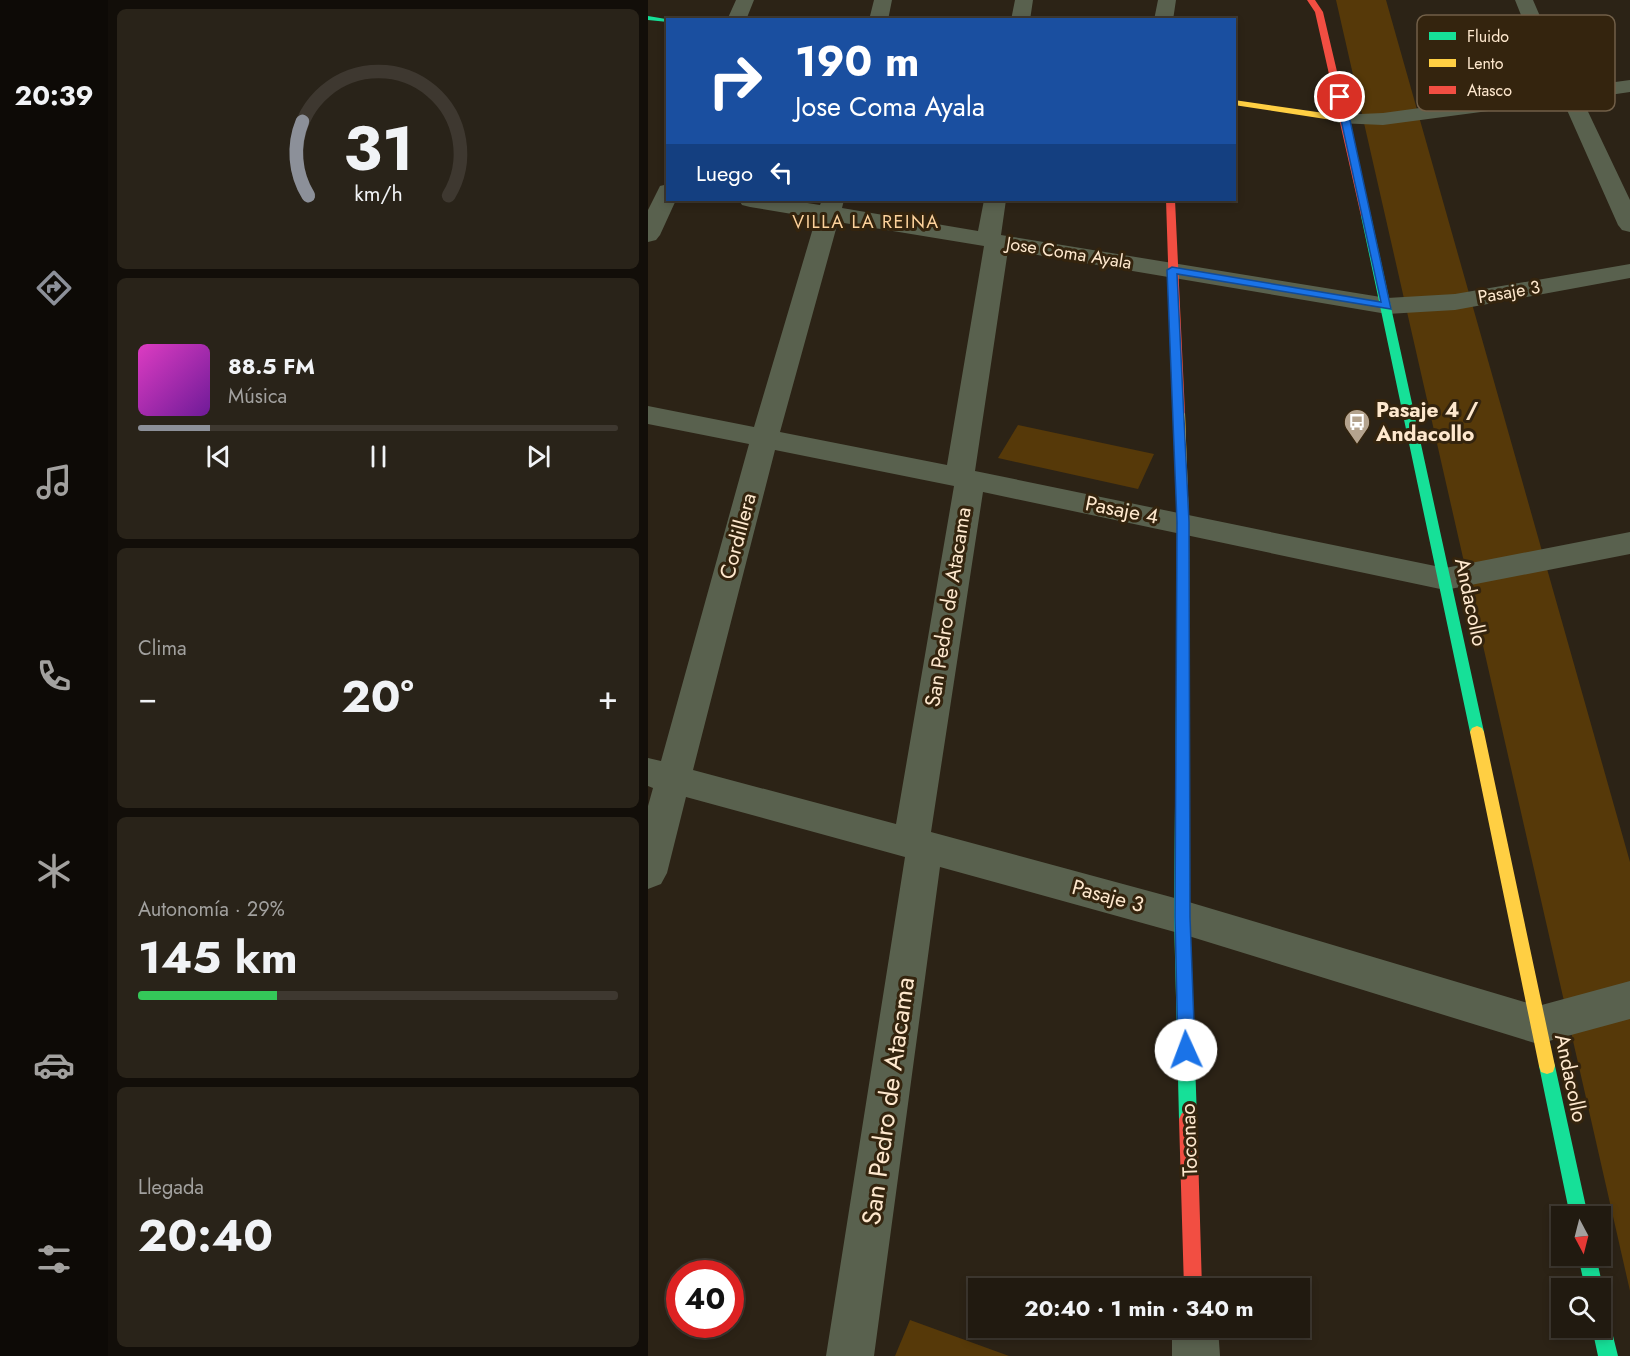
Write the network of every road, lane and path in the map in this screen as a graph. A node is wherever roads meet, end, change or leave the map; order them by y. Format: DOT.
graph roads {
  1 [pos="744,0"];
  2 [pos="883,0"];
  3 [pos="1024,0"];
  4 [pos="1167,0"];
  5 [pos="1311,0"];
  6 [pos="1524,0"];
  7 [pos="1531,15"];
  8 [pos="648,18"];
  9 [pos="737,18"];
  10 [pos="878,18"];
  11 [pos="1020,18"];
  12 [pos="1163,18"];
  13 [pos="666,20"];
  14 [pos="1630,86"];
  15 [pos="1615,88"];
  16 [pos="1236,102"];
  17 [pos="1442,111"];
  18 [pos="1574,111"];
  19 [pos="1346,118"];
  20 [pos="648,182"];
  21 [pos="666,185"];
  22 [pos="666,194"];
  23 [pos="764,201"];
  24 [pos="995,201"];
  25 [pos="1170,201"];
  26 [pos="831,206"];
  27 [pos="1630,225"];
  28 [pos="648,235"];
  29 [pos="993,240"];
  30 [pos="1172,270"];
  31 [pos="1630,271"];
  32 [pos="1387,306"];
  33 [pos="648,416"];
  34 [pos="764,438"];
  35 [pos="965,479"];
  36 [pos="1183,522"];
  37 [pos="1630,543"];
  38 [pos="1445,579"];
  39 [pos="661,775"];
  40 [pos="918,844"];
  41 [pos="648,873"];
  42 [pos="1182,917"];
  43 [pos="1630,1000"];
  44 [pos="1538,1025"];
  45 [pos="1577,1206"];
  46 [pos="1194,1278"];
  47 [pos="1195,1338"];
  48 [pos="1604,1338"];
  49 [pos="850,1356"];
  50 [pos="1196,1356"];
  51 [pos="1608,1356"];
  1 -- 9 [label="street"];
  2 -- 10 [label="street"];
  3 -- 11 [label="street"];
  4 -- 12 [label="street"];
  5 -- 19 [label="street, Andacollo"];
  6 -- 7 [label="street"];
  8 -- 13 [label="street"];
  14 -- 15 [label="street"];
  16 -- 19 [label="street"];
  17 -- 19 [label="street"];
  18 -- 27 [label="street"];
  19 -- 32 [label="street, Andacollo"];
  20 -- 21 [label="street"];
  22 -- 28 [label="street"];
  23 -- 26 [label="street, Jose Coma Ayala"];
  24 -- 29 [label="street, San Pedro de Atacama"];
  25 -- 30 [label="street, Toconao"];
  26 -- 29 [label="street, Jose Coma Ayala"];
  26 -- 34 [label="street, Cordillera"];
  29 -- 30 [label="street, Jose Coma Ayala"];
  29 -- 35 [label="street, San Pedro de Atacama"];
  30 -- 32 [label="street, Jose Coma Ayala"];
  30 -- 36 [label="street, Toconao"];
  31 -- 32 [label="street, Pasaje 3"];
  32 -- 38 [label="street, Andacollo"];
  33 -- 34 [label="street, Pasaje 4"];
  34 -- 35 [label="street, Pasaje 4"];
  34 -- 39 [label="street, Cordillera"];
  35 -- 36 [label="street, Pasaje 4"];
  35 -- 40 [label="street, San Pedro de Atacama"];
  36 -- 38 [label="street, Pasaje 4"];
  36 -- 42 [label="street, Toconao"];
  37 -- 38 [label="street, Pasaje 4"];
  38 -- 44 [label="street, Andacollo"];
  39 -- 40 [label="street, Pasaje 3"];
  39 -- 41 [label="street, Cordillera"];
  40 -- 42 [label="street, Pasaje 3"];
  40 -- 49 [label="street, San Pedro de Atacama"];
  42 -- 44 [label="street, Pasaje 3"];
  42 -- 46 [label="street, Toconao"];
  43 -- 44 [label="street"];
  44 -- 45 [label="street, Andacollo"];
  47 -- 50 [label="street"];
  48 -- 51 [label="street"];
}
